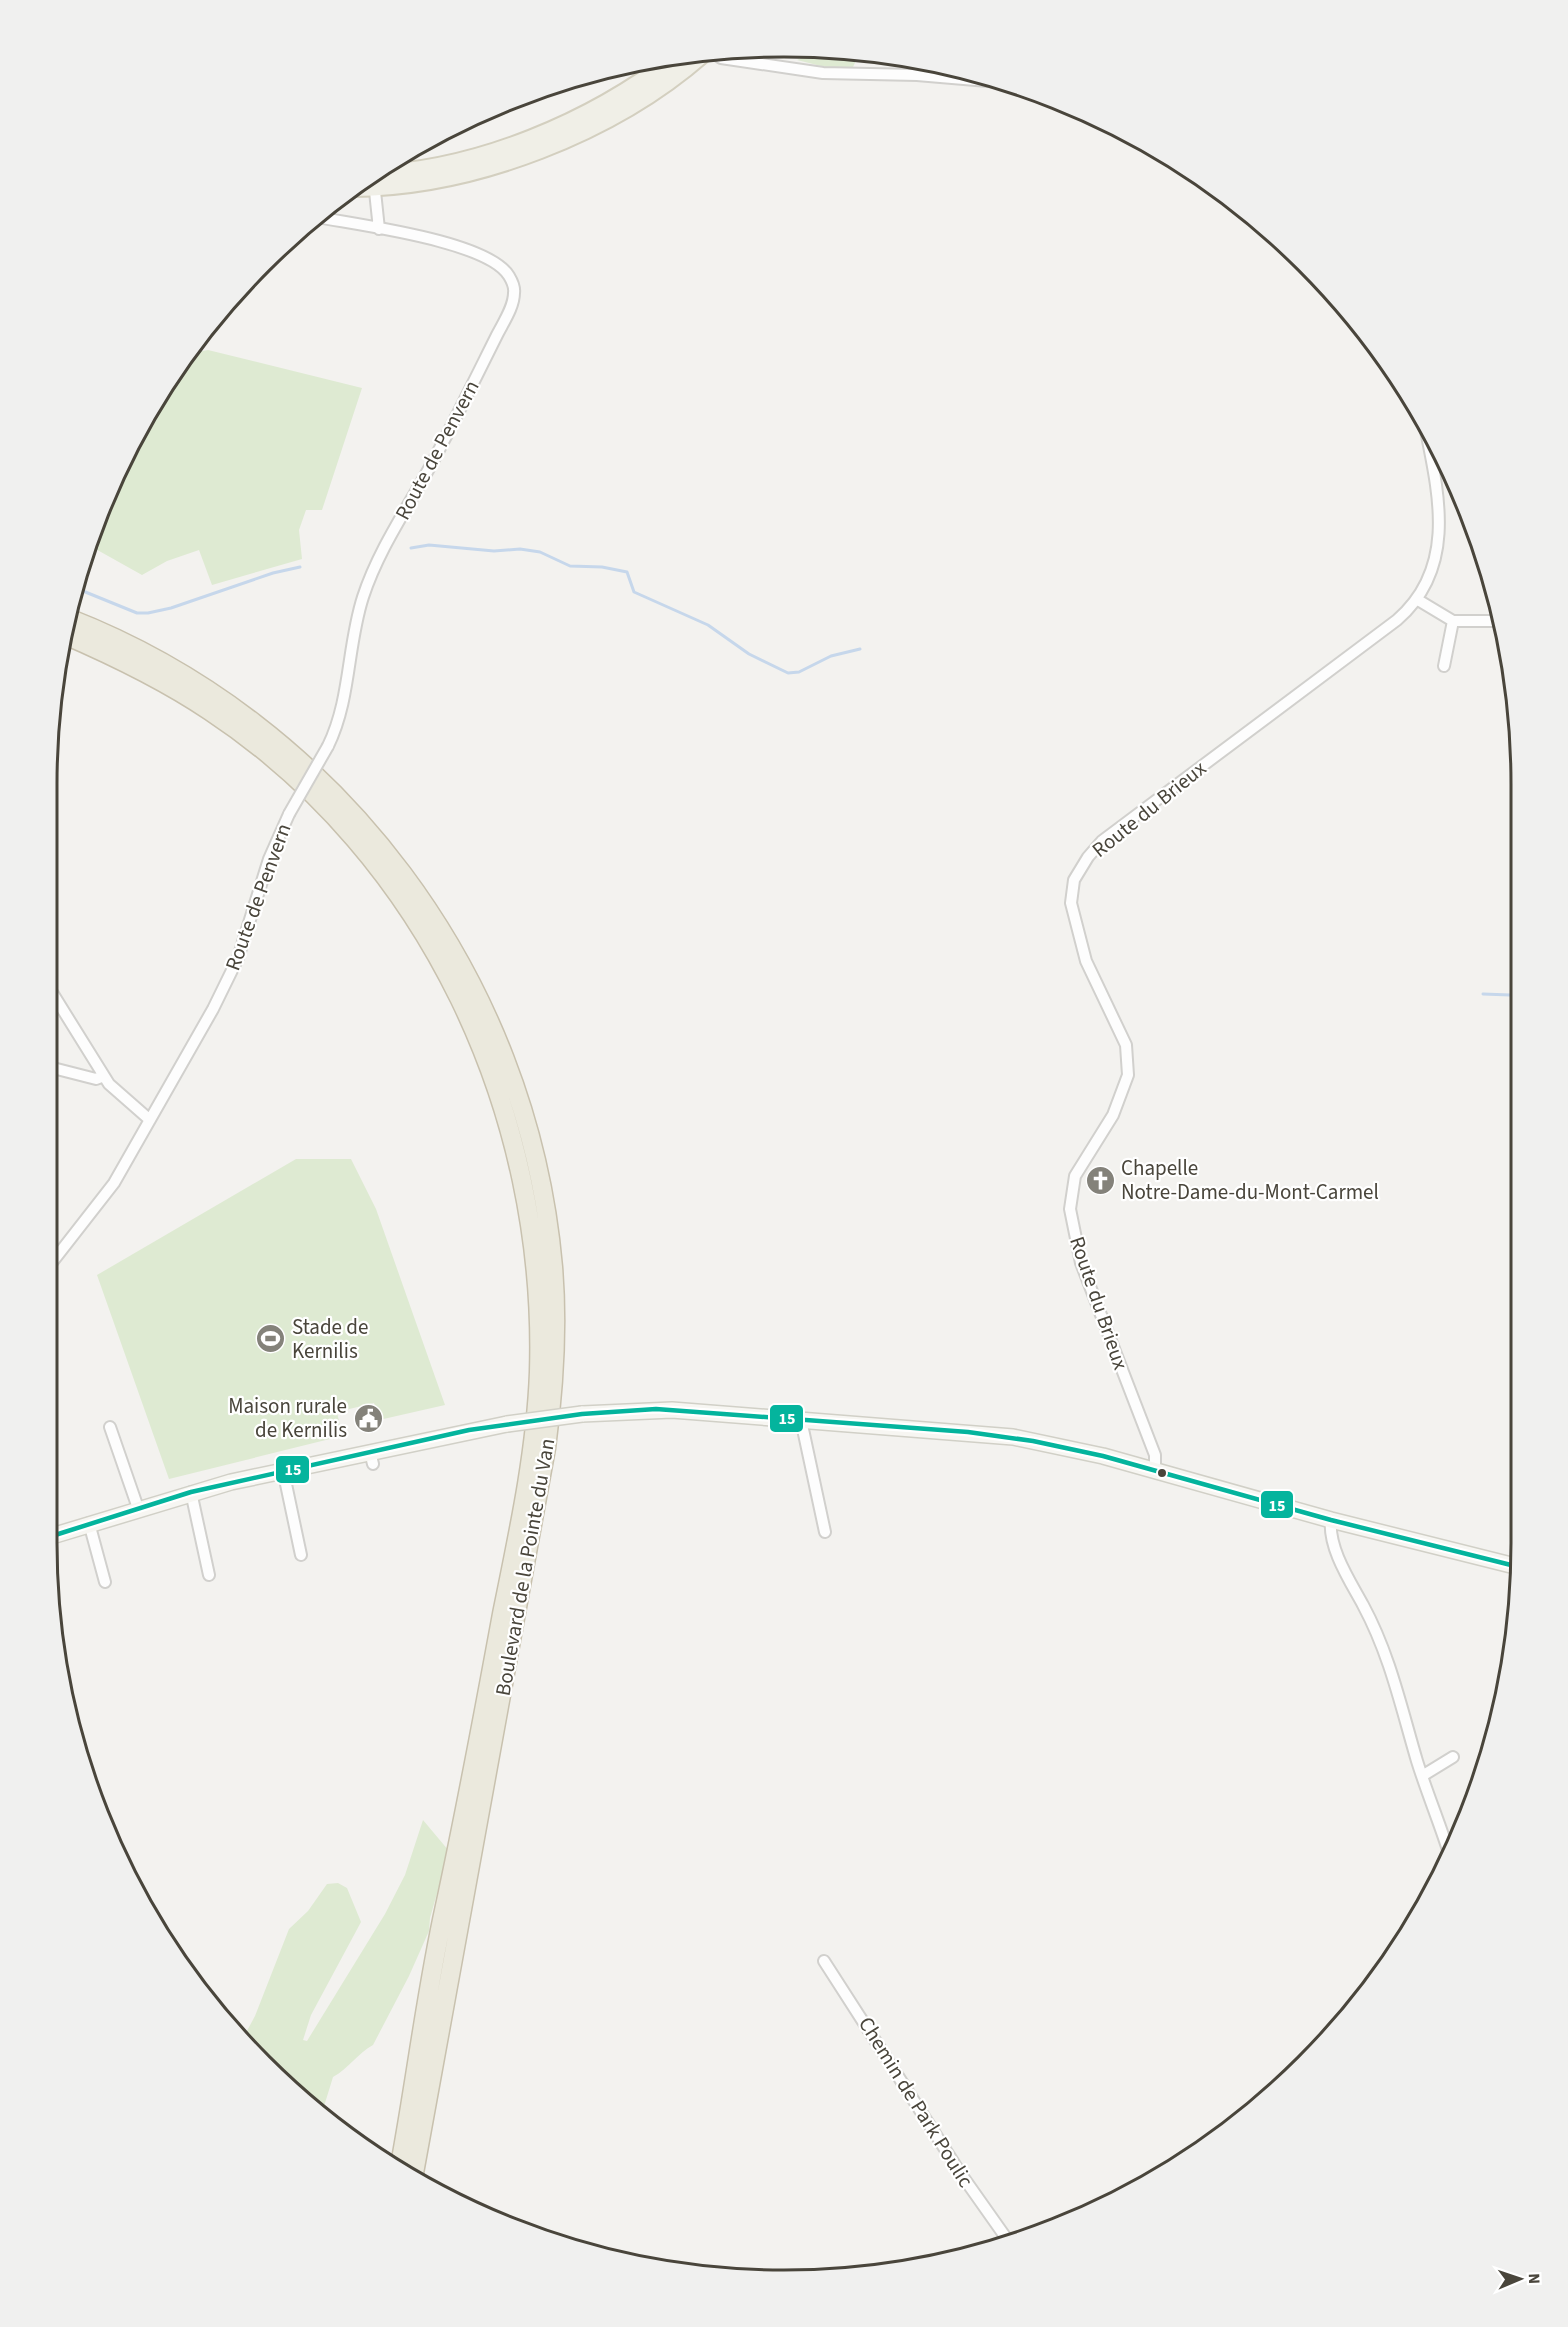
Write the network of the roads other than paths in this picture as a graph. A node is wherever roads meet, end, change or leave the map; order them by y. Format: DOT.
graph roads {
  1 [pos="731,59"];
  2 [pos="691,63"];
  3 [pos="658,68"];
  4 [pos="957,78"];
  5 [pos="391,173"];
  6 [pos="386,176"];
  7 [pos="373,185"];
  8 [pos="326,220"];
  9 [pos="379,229"];
  10 [pos="1431,452"];
  11 [pos="1418,600"];
  12 [pos="1453,621"];
  13 [pos="1492,621"];
  14 [pos="76,622"];
  15 [pos="72,638"];
  16 [pos="1444,666"];
  17 [pos="57,1000"];
  18 [pos="57,1069"];
  19 [pos="104,1076"];
  20 [pos="150,1120"];
  21 [pos="57,1256"];
  22 [pos="801,1420"];
  23 [pos="110,1427"];
  24 [pos="284,1470"];
  25 [pos="1155,1471"];
  26 [pos="191,1492"];
  27 [pos="138,1508"];
  28 [pos="1331,1520"];
  29 [pos="89,1523"];
  30 [pos="825,1532"];
  31 [pos="57,1534"];
  32 [pos="301,1555"];
  33 [pos="1510,1565"];
  34 [pos="209,1575"];
  35 [pos="105,1582"];
  36 [pos="1453,1757"];
  37 [pos="1422,1776"];
  38 [pos="1446,1844"];
  39 [pos="824,1961"];
  40 [pos="401,2160"];
  41 [pos="415,2170"];
  42 [pos="1004,2235"];
  1 -- 4 [label="street"];
  2 -- 6 [label="main road"];
  3 -- 5 [label="main road"];
  7 -- 9 [label="street"];
  8 -- 9 [label="street, Route de Penvern"];
  9 -- 20 [label="street, Route de Penvern, bridge"];
  10 -- 11 [label="street, Route du Brieux"];
  11 -- 12 [label="street"];
  11 -- 25 [label="street, Route du Brieux"];
  12 -- 13 [label="street"];
  12 -- 16 [label="street"];
  14 -- 41 [label="highway, Boulevard de la Pointe du Van"];
  15 -- 40 [label="highway, Boulevard de la Pointe du Van"];
  17 -- 19 [label="street"];
  18 -- 19 [label="street"];
  19 -- 20 [label="street"];
  20 -- 21 [label="street, Route de Penvern"];
  22 -- 24 [label="street, bridge"];
  22 -- 25 [label="street"];
  22 -- 30 [label="street"];
  23 -- 27 [label="street"];
  24 -- 26 [label="street"];
  24 -- 32 [label="street"];
  25 -- 28 [label="street"];
  26 -- 27 [label="street"];
  26 -- 34 [label="street"];
  27 -- 29 [label="street"];
  28 -- 33 [label="street"];
  28 -- 37 [label="street"];
  29 -- 31 [label="street"];
  29 -- 35 [label="street"];
  36 -- 37 [label="street"];
  37 -- 38 [label="street"];
  39 -- 42 [label="street, Chemin de Park Poulic"];
}
